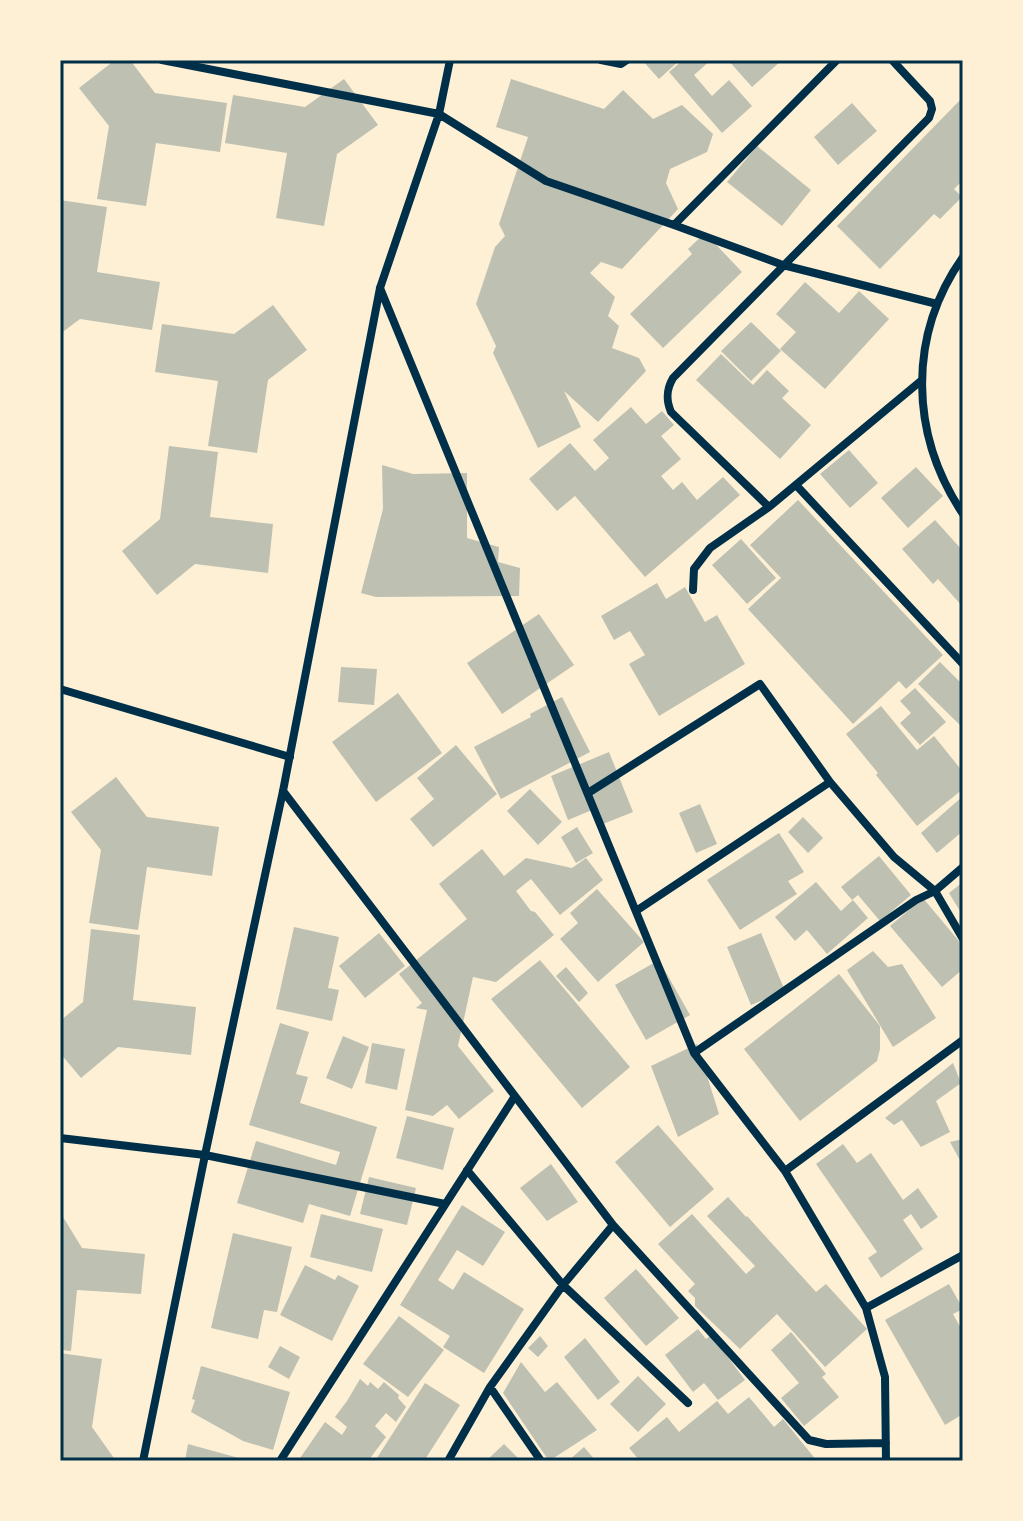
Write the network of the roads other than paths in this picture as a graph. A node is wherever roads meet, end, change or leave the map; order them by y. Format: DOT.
graph roads {
  1 [pos="162,60"];
  2 [pos="450,60"];
  3 [pos="601,60"];
  4 [pos="627,60"];
  5 [pos="837,60"];
  6 [pos="892,60"];
  7 [pos="439,114"];
  8 [pos="674,225"];
  9 [pos="963,257"];
  10 [pos="783,265"];
  11 [pos="380,288"];
  12 [pos="937,304"];
  13 [pos="922,380"];
  14 [pos="796,485"];
  15 [pos="769,507"];
  16 [pos="963,514"];
  17 [pos="693,590"];
  18 [pos="963,664"];
  19 [pos="60,689"];
  20 [pos="290,757"];
  21 [pos="830,782"];
  22 [pos="283,791"];
  23 [pos="588,793"];
  24 [pos="963,867"];
  25 [pos="935,891"];
  26 [pos="636,911"];
  27 [pos="963,939"];
  28 [pos="963,1040"];
  29 [pos="694,1053"];
  30 [pos="515,1096"];
  31 [pos="60,1138"];
  32 [pos="205,1155"];
  33 [pos="467,1170"];
  34 [pos="785,1171"];
  35 [pos="445,1204"];
  36 [pos="613,1225"];
  37 [pos="963,1255"];
  38 [pos="563,1285"];
  39 [pos="866,1308"];
  40 [pos="490,1387"];
  41 [pos="688,1403"];
  42 [pos="886,1443"];
  43 [pos="143,1461"];
  44 [pos="280,1461"];
  45 [pos="448,1461"];
  46 [pos="541,1461"];
  47 [pos="886,1461"];
  1 -- 7 [label="street"];
  2 -- 7 [label="street"];
  3 -- 4 [label="street"];
  5 -- 8 [label="street"];
  6 -- 10 [label="street"];
  7 -- 8 [label="street"];
  7 -- 11 [label="street"];
  8 -- 10 [label="street"];
  9 -- 12 [label="street"];
  10 -- 12 [label="street"];
  10 -- 15 [label="street"];
  11 -- 20 [label="street"];
  11 -- 23 [label="street"];
  12 -- 13 [label="street"];
  13 -- 14 [label="street"];
  13 -- 16 [label="street"];
  14 -- 15 [label="street"];
  14 -- 18 [label="street"];
  15 -- 17 [label="street"];
  19 -- 20 [label="street"];
  20 -- 22 [label="street"];
  21 -- 23 [label="street"];
  21 -- 25 [label="street"];
  21 -- 26 [label="street"];
  22 -- 30 [label="street"];
  22 -- 32 [label="street"];
  23 -- 26 [label="street"];
  24 -- 25 [label="street"];
  25 -- 27 [label="street"];
  25 -- 29 [label="street"];
  26 -- 29 [label="street"];
  28 -- 34 [label="street"];
  29 -- 34 [label="street"];
  30 -- 33 [label="street"];
  30 -- 36 [label="street"];
  31 -- 32 [label="street"];
  32 -- 35 [label="street"];
  32 -- 43 [label="street"];
  33 -- 35 [label="street"];
  33 -- 38 [label="street"];
  34 -- 39 [label="street"];
  35 -- 44 [label="street"];
  36 -- 38 [label="street"];
  36 -- 42 [label="street"];
  37 -- 39 [label="street"];
  38 -- 40 [label="street"];
  38 -- 41 [label="street"];
  39 -- 42 [label="street"];
  40 -- 45 [label="street"];
  40 -- 46 [label="street"];
  42 -- 47 [label="street"];
}
